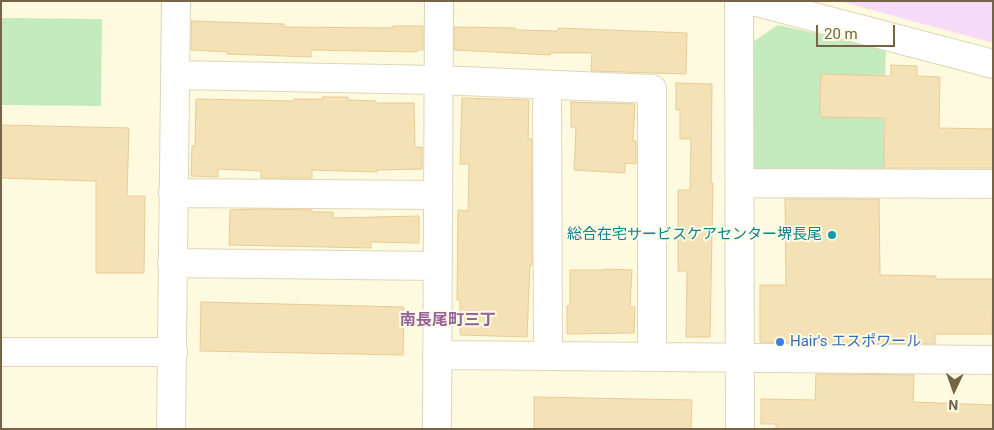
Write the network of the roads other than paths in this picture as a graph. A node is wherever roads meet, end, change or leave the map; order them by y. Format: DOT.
graph roads {
  1 [pos="176,1"];
  2 [pos="439,1"];
  3 [pos="740,1"];
  4 [pos="753,1"];
  5 [pos="993,64"];
  6 [pos="175,75"];
  7 [pos="438,80"];
  8 [pos="547,85"];
  9 [pos="740,182"];
  10 [pos="993,184"];
  11 [pos="173,193"];
  12 [pos="438,195"];
  13 [pos="172,263"];
  14 [pos="437,266"];
  15 [pos="1,352"];
  16 [pos="173,352"];
  17 [pos="437,355"];
  18 [pos="548,356"];
  19 [pos="652,357"];
  20 [pos="740,358"];
  21 [pos="993,360"];
  22 [pos="171,429"];
  23 [pos="437,429"];
  24 [pos="740,429"];
  1 -- 6 [label="street"];
  2 -- 7 [label="street"];
  3 -- 9 [label="street"];
  4 -- 5 [label="street"];
  6 -- 7 [label="street"];
  6 -- 11 [label="street"];
  7 -- 8 [label="street"];
  7 -- 12 [label="street"];
  8 -- 18 [label="street"];
  8 -- 19 [label="street"];
  9 -- 10 [label="street"];
  9 -- 20 [label="street"];
  11 -- 12 [label="street"];
  11 -- 13 [label="street"];
  12 -- 14 [label="street"];
  13 -- 14 [label="street"];
  13 -- 16 [label="street"];
  14 -- 17 [label="street"];
  15 -- 16 [label="street"];
  16 -- 22 [label="street"];
  17 -- 18 [label="street"];
  17 -- 23 [label="street"];
  18 -- 19 [label="street"];
  19 -- 20 [label="street"];
  20 -- 21 [label="street"];
  20 -- 24 [label="street"];
}
